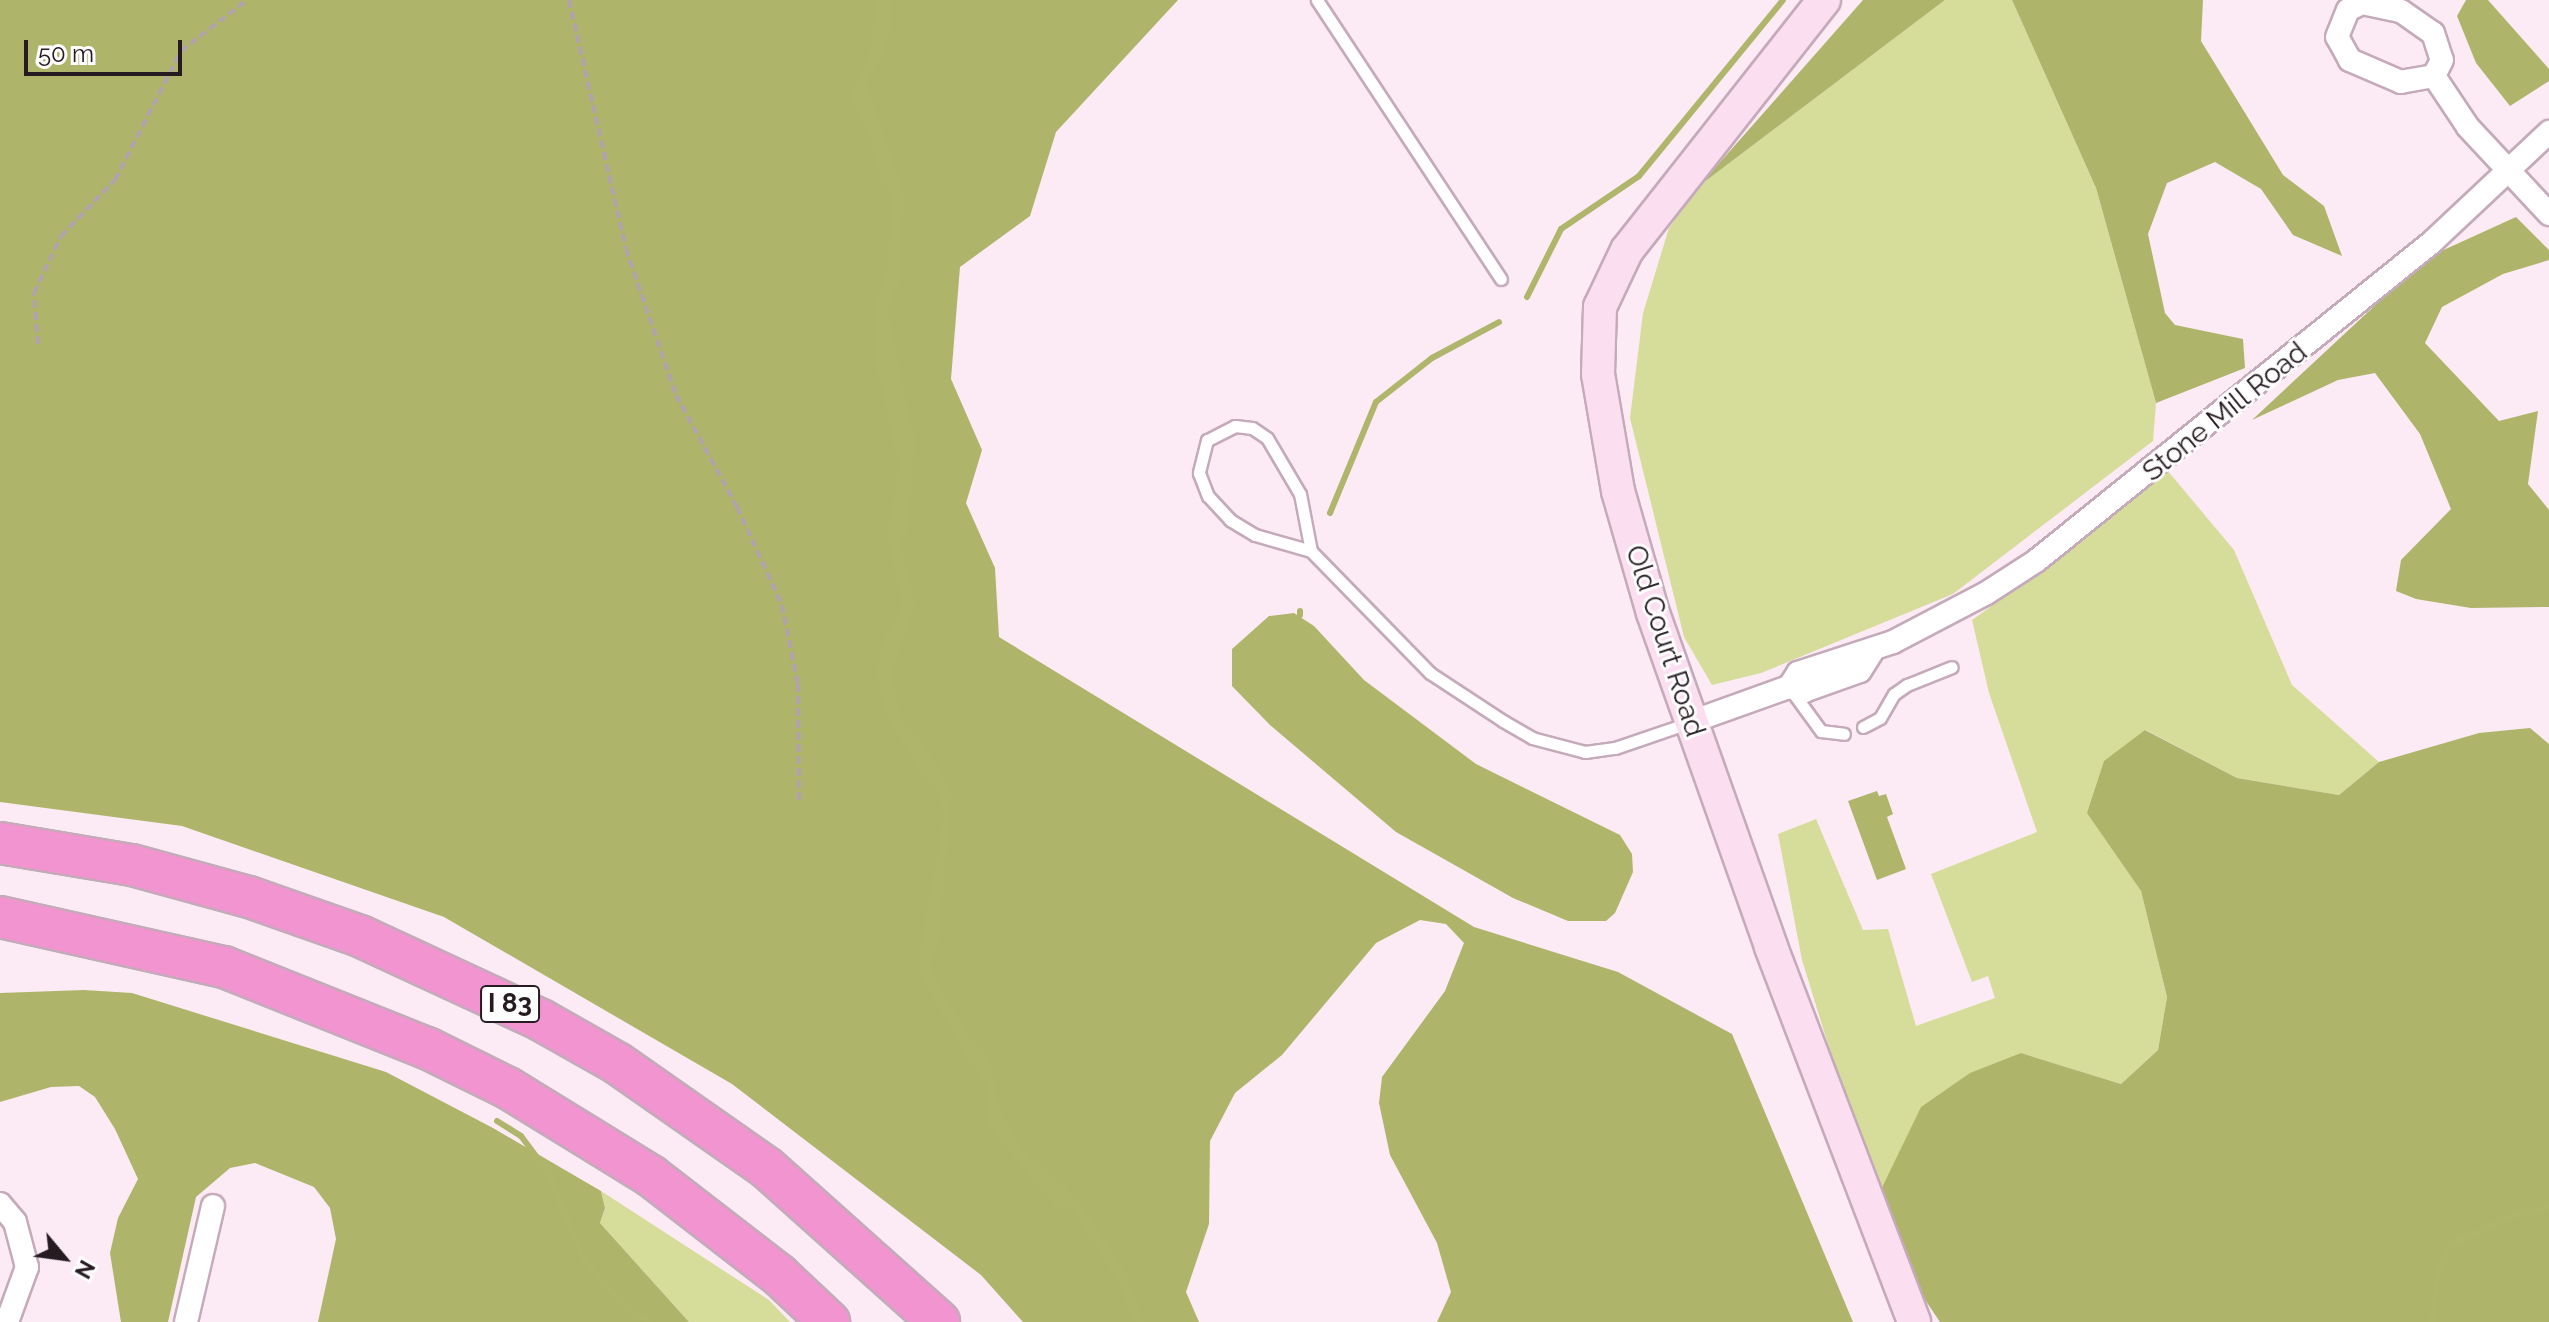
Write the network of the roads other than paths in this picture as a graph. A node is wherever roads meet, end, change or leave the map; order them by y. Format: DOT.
graph roads {
  1 [pos="1317,0"];
  2 [pos="1824,0"];
  3 [pos="2434,76"];
  4 [pos="2549,132"];
  5 [pos="2508,174"];
  6 [pos="2549,214"];
  7 [pos="1501,279"];
  8 [pos="1311,551"];
  9 [pos="1952,667"];
  10 [pos="1789,687"];
  11 [pos="1691,722"];
  12 [pos="1863,727"];
  13 [pos="1844,734"];
  14 [pos="0,843"];
  15 [pos="0,917"];
  16 [pos="0,1204"];
  17 [pos="213,1206"];
  18 [pos="7,1322"];
  19 [pos="186,1322"];
  20 [pos="829,1322"];
  21 [pos="939,1322"];
  22 [pos="1914,1322"];
  1 -- 7 [label="lane"];
  2 -- 11 [label="main road, Old Court Road"];
  3 -- 3 [label="street"];
  3 -- 5 [label="street"];
  4 -- 5 [label="street, Stone Mill Road"];
  5 -- 6 [label="street"];
  5 -- 10 [label="street, Stone Mill Road"];
  8 -- 8 [label="lane"];
  8 -- 11 [label="lane"];
  9 -- 12 [label="lane"];
  10 -- 11 [label="street, Stone Mill Road"];
  10 -- 13 [label="lane"];
  11 -- 22 [label="main road, Old Court Road"];
  14 -- 21 [label="highway, I 83"];
  15 -- 20 [label="highway"];
  16 -- 18 [label="street"];
  17 -- 19 [label="street"];
}
